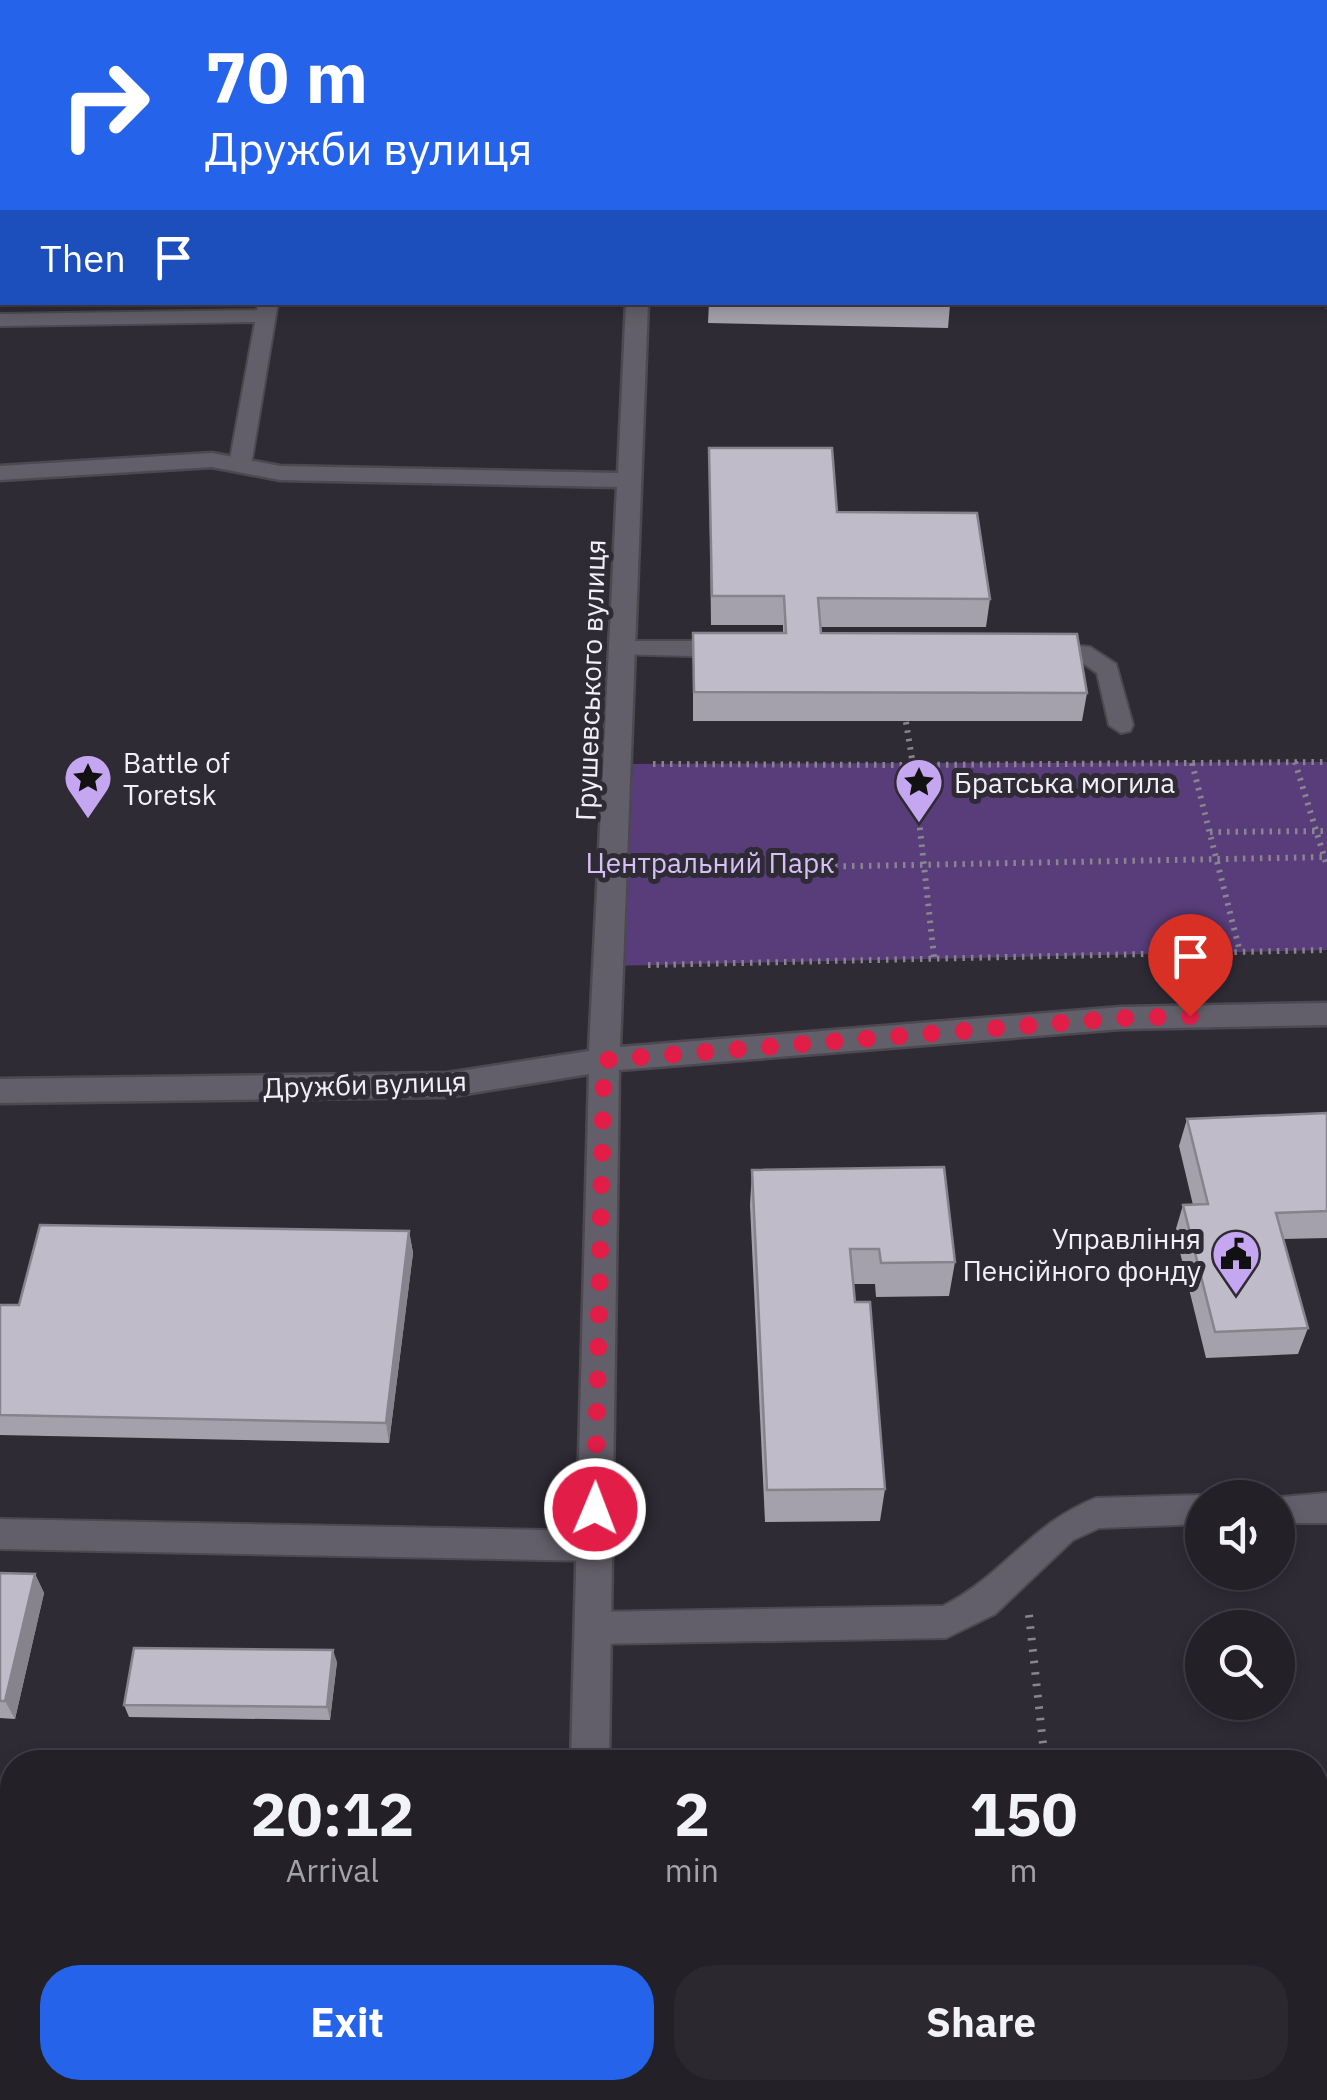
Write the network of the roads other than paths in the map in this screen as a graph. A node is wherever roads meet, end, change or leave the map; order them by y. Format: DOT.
graph roads {
  1 [pos="637,305"];
  2 [pos="267,309"];
  3 [pos="0,320"];
  4 [pos="240,466"];
  5 [pos="0,473"];
  6 [pos="629,480"];
  7 [pos="622,649"];
  8 [pos="762,650"];
  9 [pos="1022,651"];
  10 [pos="1121,724"];
  11 [pos="1327,1014"];
  12 [pos="604,1060"];
  13 [pos="0,1091"];
  14 [pos="1327,1508"];
  15 [pos="1295,1509"];
  16 [pos="1185,1510"];
  17 [pos="0,1534"];
  18 [pos="594,1546"];
  19 [pos="593,1628"];
  20 [pos="590,1750"];
  1 -- 6 [label="street, Грушевського вулиця"];
  2 -- 3 [label="lane"];
  2 -- 4 [label="lane"];
  4 -- 5 [label="street"];
  4 -- 6 [label="street"];
  6 -- 7 [label="street, Грушевського вулиця"];
  7 -- 8 [label="lane"];
  7 -- 12 [label="street, Грушевського вулиця"];
  9 -- 10 [label="lane"];
  11 -- 12 [label="street, Дружби вулиця"];
  12 -- 13 [label="street, Дружби вулиця"];
  12 -- 18 [label="street, Грушевського вулиця"];
  14 -- 15 [label="lane"];
  16 -- 19 [label="lane"];
  17 -- 18 [label="lane"];
  18 -- 19 [label="street, Грушевського вулиця"];
  19 -- 20 [label="street, Грушевського вулиця"];
}
